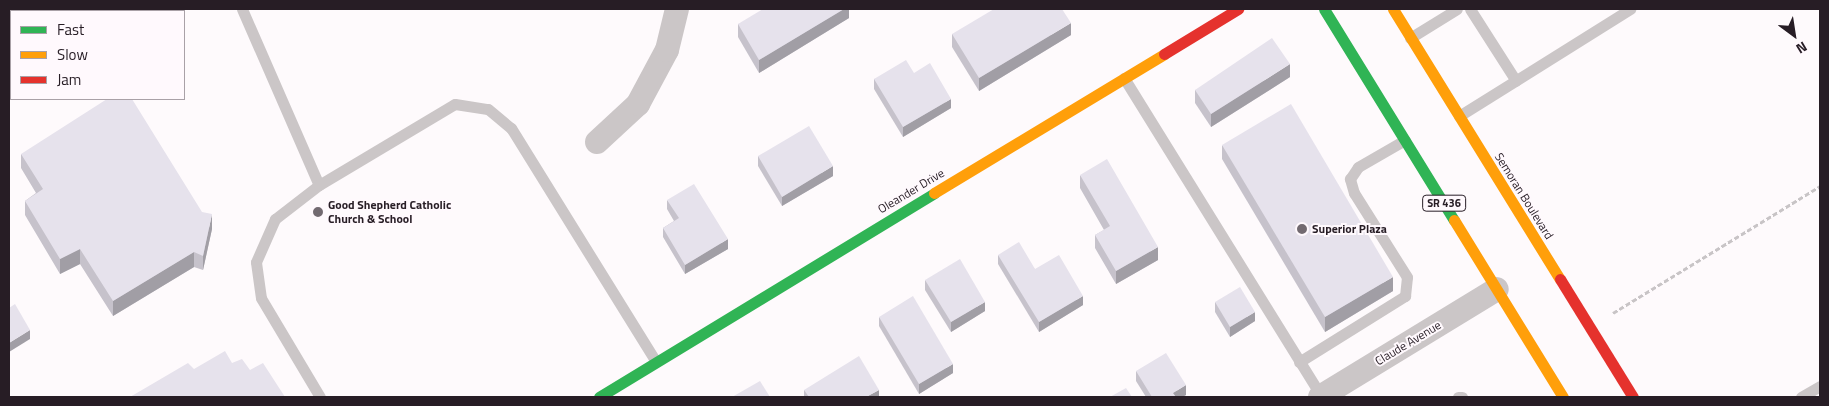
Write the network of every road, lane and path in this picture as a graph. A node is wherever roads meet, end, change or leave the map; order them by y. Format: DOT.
graph roads {
  1 [pos="242,9"];
  2 [pos="677,9"];
  3 [pos="1238,9"];
  4 [pos="1324,9"];
  5 [pos="1393,9"];
  6 [pos="1457,9"];
  7 [pos="1470,9"];
  8 [pos="1630,9"];
  9 [pos="1225,12"];
  10 [pos="1410,38"];
  11 [pos="1124,78"];
  12 [pos="1516,81"];
  13 [pos="1459,116"];
  14 [pos="1405,140"];
  15 [pos="597,142"];
  16 [pos="319,185"];
  17 [pos="1820,186"];
  18 [pos="1497,289"];
  19 [pos="1589,327"];
  20 [pos="656,362"];
  21 [pos="1300,362"];
  22 [pos="1820,386"];
  23 [pos="320,397"];
  24 [pos="598,397"];
  25 [pos="1320,397"];
  26 [pos="1563,397"];
  27 [pos="1633,397"];
  28 [pos="1801,397"];
  1 -- 16 [label="lane"];
  2 -- 15 [label="street"];
  3 -- 9 [label="main road, Oleander Drive"];
  4 -- 14 [label="main road, SR 436"];
  5 -- 10 [label="main road, Semoran Boulevard"];
  6 -- 10 [label="lane"];
  7 -- 12 [label="lane"];
  8 -- 12 [label="lane"];
  9 -- 11 [label="main road, Oleander Drive"];
  10 -- 13 [label="main road, Semoran Boulevard"];
  11 -- 20 [label="main road, Oleander Drive"];
  11 -- 21 [label="lane"];
  12 -- 13 [label="lane"];
  13 -- 19 [label="main road, Semoran Boulevard"];
  14 -- 18 [label="main road, SR 436"];
  14 -- 21 [label="lane"];
  16 -- 20 [label="lane"];
  16 -- 23 [label="lane"];
  17 -- 19 [label="path"];
  18 -- 25 [label="street, Claude Avenue"];
  18 -- 26 [label="main road, SR 436"];
  19 -- 27 [label="main road, Semoran Boulevard"];
  20 -- 24 [label="main road, Oleander Drive"];
  21 -- 25 [label="lane"];
  22 -- 28 [label="lane"];
}
